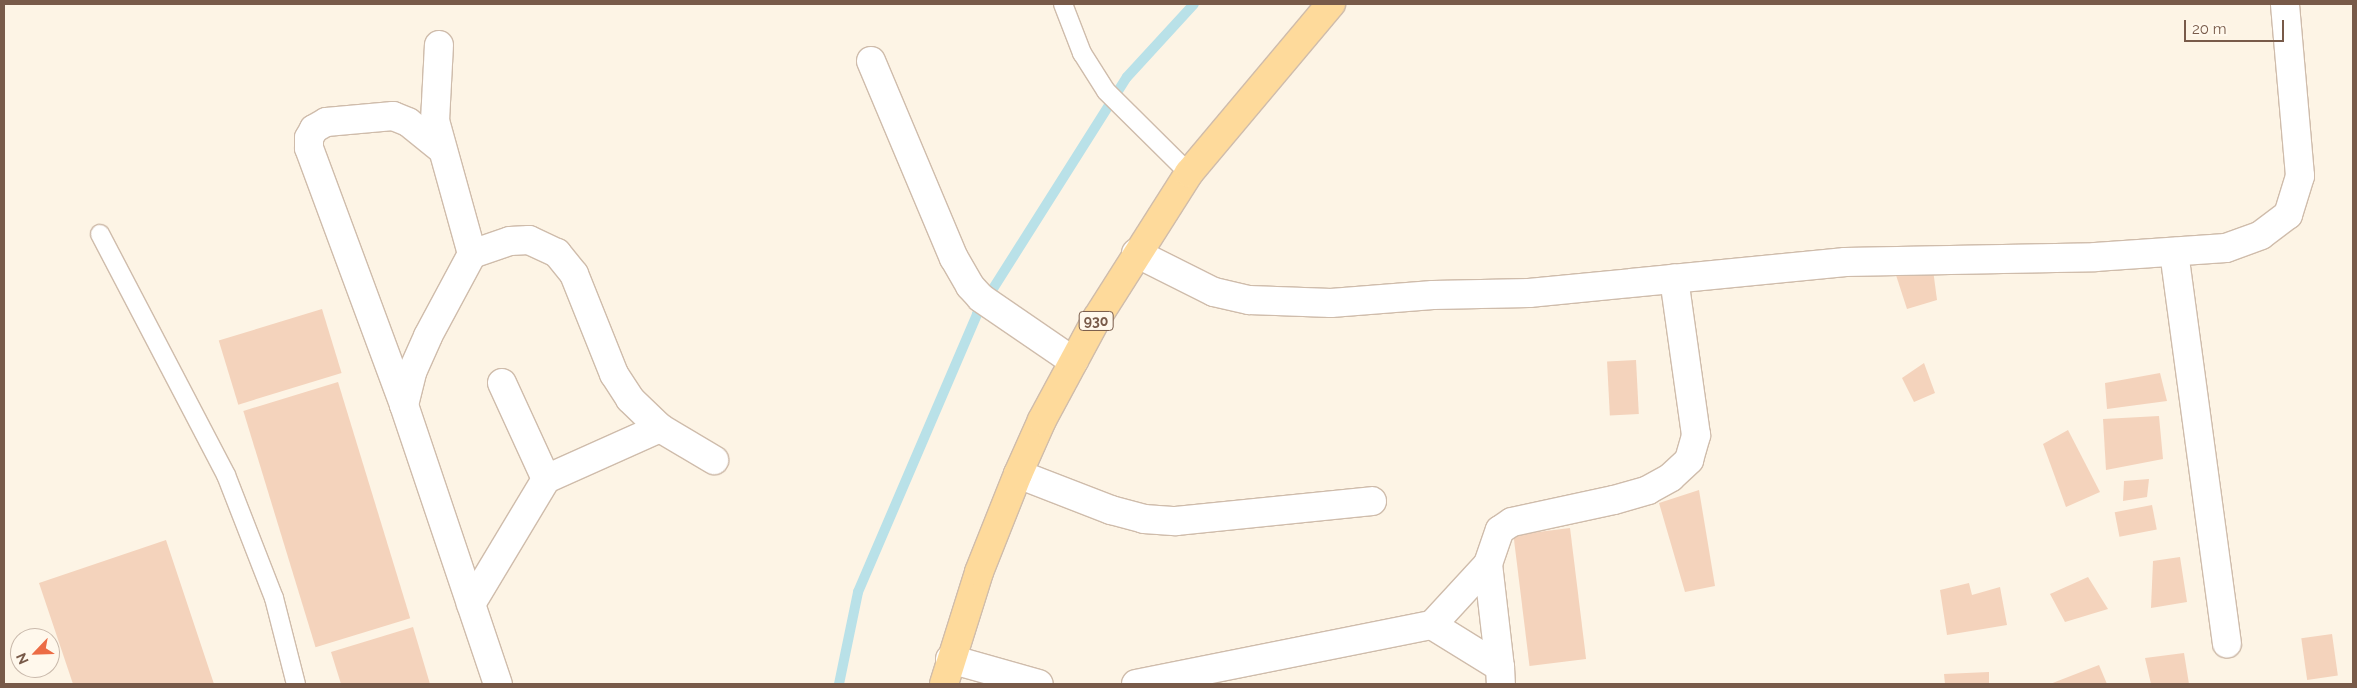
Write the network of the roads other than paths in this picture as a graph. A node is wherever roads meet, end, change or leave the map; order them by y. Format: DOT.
graph roads {
  1 [pos="1063,4"];
  2 [pos="1331,4"];
  3 [pos="2285,4"];
  4 [pos="439,45"];
  5 [pos="871,61"];
  6 [pos="440,148"];
  7 [pos="1188,173"];
  8 [pos="100,234"];
  9 [pos="2174,252"];
  10 [pos="1136,253"];
  11 [pos="472,254"];
  12 [pos="1674,279"];
  13 [pos="1073,361"];
  14 [pos="502,383"];
  15 [pos="404,404"];
  16 [pos="660,428"];
  17 [pos="714,460"];
  18 [pos="1018,474"];
  19 [pos="546,480"];
  20 [pos="1372,501"];
  21 [pos="1488,564"];
  22 [pos="471,604"];
  23 [pos="1432,625"];
  24 [pos="2226,643"];
  25 [pos="947,672"];
  26 [pos="1500,676"];
  27 [pos="296,684"];
  28 [pos="498,684"];
  29 [pos="1039,684"];
  30 [pos="1136,684"];
  1 -- 7 [label="lane"];
  2 -- 7 [label="main road, 930"];
  3 -- 9 [label="street"];
  4 -- 6 [label="street"];
  5 -- 13 [label="street"];
  6 -- 11 [label="street"];
  6 -- 15 [label="street"];
  7 -- 10 [label="main road, 930"];
  8 -- 27 [label="lane"];
  9 -- 12 [label="street"];
  9 -- 24 [label="street"];
  10 -- 12 [label="street"];
  10 -- 13 [label="main road, 930"];
  11 -- 15 [label="street"];
  11 -- 16 [label="street"];
  12 -- 21 [label="street"];
  13 -- 18 [label="main road, 930"];
  14 -- 19 [label="street"];
  15 -- 22 [label="street"];
  16 -- 17 [label="street"];
  16 -- 19 [label="street"];
  18 -- 20 [label="street"];
  18 -- 25 [label="main road, 930"];
  19 -- 22 [label="street"];
  21 -- 23 [label="street"];
  21 -- 26 [label="street"];
  22 -- 28 [label="street"];
  23 -- 26 [label="street"];
  23 -- 30 [label="street"];
  25 -- 29 [label="street"];
}
